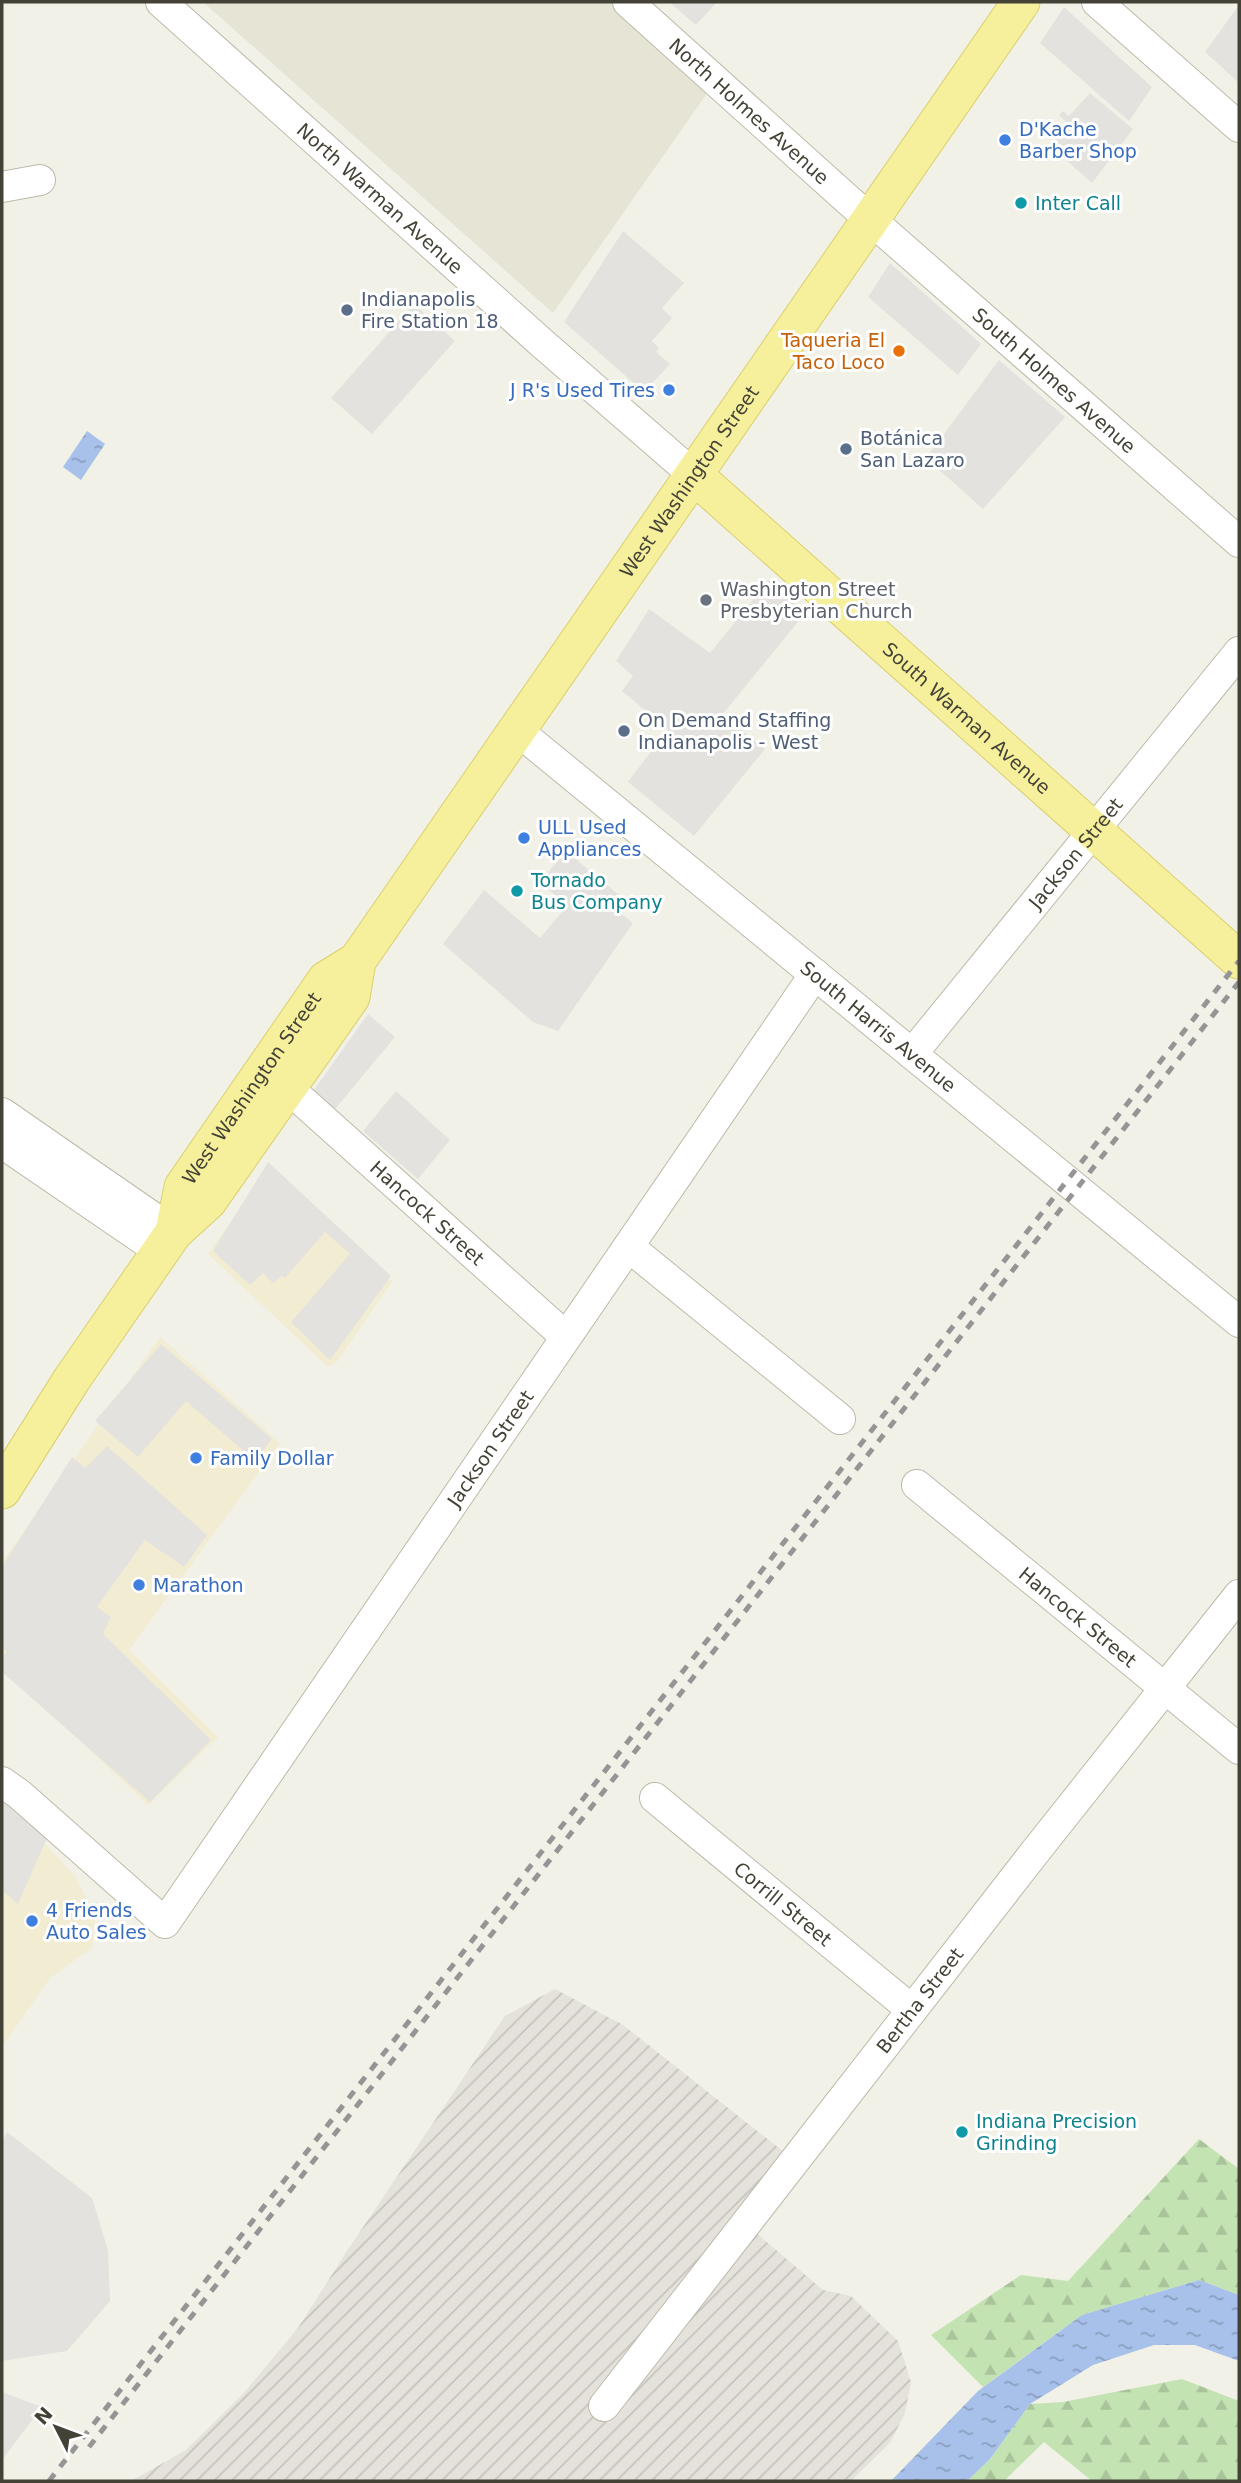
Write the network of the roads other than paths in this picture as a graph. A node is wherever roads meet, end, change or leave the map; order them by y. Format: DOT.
graph roads {
  1 [pos="161,2"];
  2 [pos="628,2"];
  3 [pos="1021,2"];
  4 [pos="1097,2"];
  5 [pos="1239,127"];
  6 [pos="40,180"];
  7 [pos="2,187"];
  8 [pos="871,219"];
  9 [pos="695,475"];
  10 [pos="1239,542"];
  11 [pos="1239,652"];
  12 [pos="517,731"];
  13 [pos="1094,831"];
  14 [pos="1239,960"];
  15 [pos="358,961"];
  16 [pos="815,974"];
  17 [pos="912,1054"];
  18 [pos="288,1088"];
  19 [pos="2,1114"];
  20 [pos="2,1143"];
  21 [pos="167,1242"];
  22 [pos="629,1247"];
  23 [pos="1239,1322"];
  24 [pos="566,1337"];
  25 [pos="840,1419"];
  26 [pos="917,1486"];
  27 [pos="2,1490"];
  28 [pos="1239,1595"];
  29 [pos="1165,1688"];
  30 [pos="1239,1749"];
  31 [pos="2,1782"];
  32 [pos="655,1798"];
  33 [pos="912,2010"];
  34 [pos="604,2406"];
  1 -- 9 [label="street, North Warman Avenue"];
  2 -- 8 [label="street, North Holmes Avenue"];
  3 -- 8 [label="main road, West Washington Street"];
  4 -- 5 [label="street"];
  6 -- 7 [label="street"];
  8 -- 9 [label="main road, West Washington Street"];
  8 -- 10 [label="street, South Holmes Avenue"];
  9 -- 12 [label="main road, West Washington Street"];
  9 -- 13 [label="main road, South Warman Avenue"];
  11 -- 13 [label="street, Jackson Street"];
  12 -- 15 [label="main road, West Washington Street"];
  12 -- 16 [label="street, South Harris Avenue"];
  13 -- 14 [label="main road, South Warman Avenue"];
  13 -- 17 [label="street, Jackson Street"];
  15 -- 18 [label="main road, West Washington Street"];
  15 -- 21 [label="main road, West Washington Street"];
  16 -- 17 [label="street, South Harris Avenue"];
  16 -- 22 [label="street, Jackson Street"];
  17 -- 23 [label="street, South Harris Avenue"];
  18 -- 21 [label="main road, West Washington Street"];
  18 -- 24 [label="street, Hancock Street"];
  19 -- 21 [label="street"];
  20 -- 21 [label="street"];
  21 -- 27 [label="main road, West Washington Street"];
  22 -- 24 [label="street, Jackson Street"];
  22 -- 25 [label="street"];
  24 -- 31 [label="street, Jackson Street"];
  26 -- 29 [label="street, Hancock Street"];
  28 -- 29 [label="street, Bertha Street"];
  29 -- 30 [label="street, Hancock Street"];
  29 -- 33 [label="street, Bertha Street"];
  32 -- 33 [label="street, Corrill Street"];
  33 -- 34 [label="street, Bertha Street"];
}
